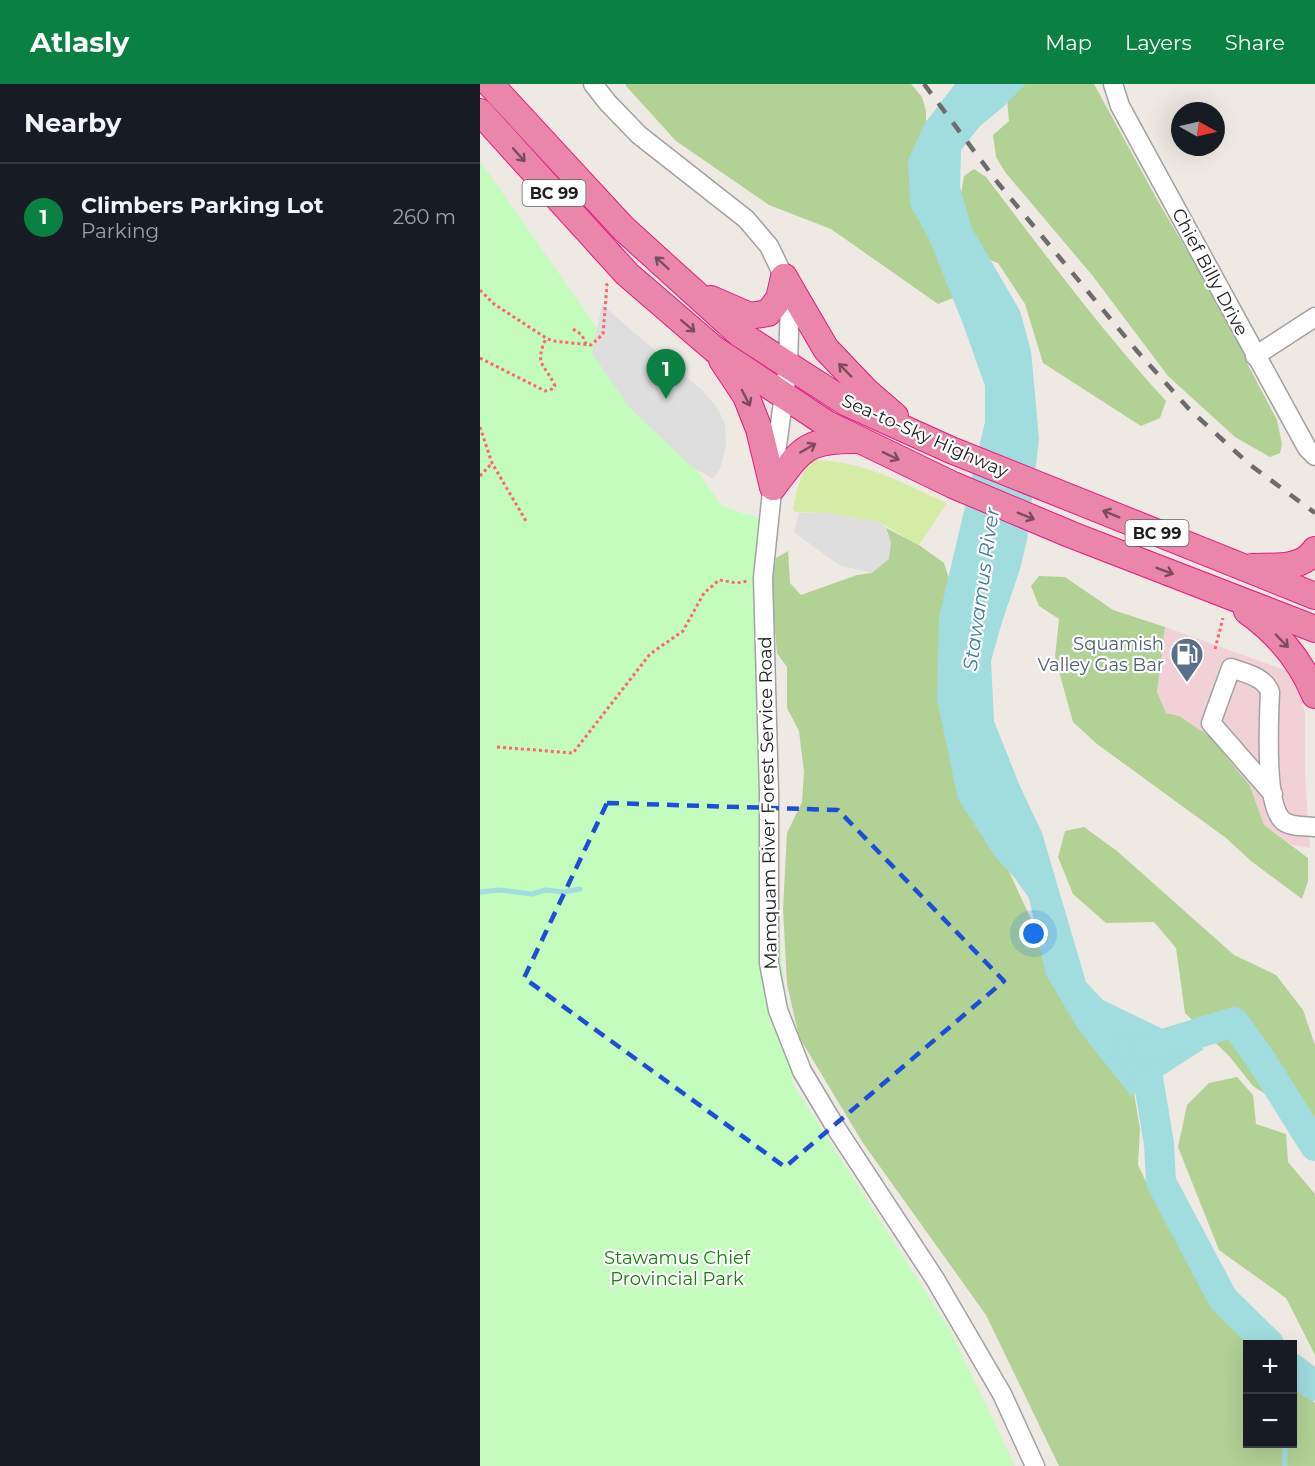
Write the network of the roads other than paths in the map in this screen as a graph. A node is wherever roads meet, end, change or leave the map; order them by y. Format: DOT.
graph roads {
  1 [pos="490,84"];
  2 [pos="593,84"];
  3 [pos="1113,84"];
  4 [pos="480,112"];
  5 [pos="783,277"];
  6 [pos="694,292"];
  7 [pos="1315,317"];
  8 [pos="714,348"];
  9 [pos="1255,356"];
  10 [pos="788,366"];
  11 [pos="785,397"];
  12 [pos="920,437"];
  13 [pos="859,440"];
  14 [pos="1315,456"];
  15 [pos="773,487"];
  16 [pos="1315,550"];
  17 [pos="1243,568"];
  18 [pos="1220,592"];
  19 [pos="1315,596"];
  20 [pos="1315,629"];
  21 [pos="1315,694"];
  22 [pos="1273,794"];
  23 [pos="1315,827"];
  24 [pos="1035,1466"];
  6 -- 1 [label="highway, Sea-to-Sky Highway / BC 99, one-way"];
  2 -- 5 [label="street, Mamquam River Forest Service Road"];
  3 -- 9 [label="street, Chief Billy Drive"];
  4 -- 8 [label="highway, Sea-to-Sky Highway / BC 99, one-way"];
  5 -- 6 [label="highway"];
  5 -- 10 [label="street, Mamquam River Forest Service Road"];
  12 -- 5 [label="highway, one-way"];
  6 -- 10 [label="highway, Sea-to-Sky Highway / BC 99"];
  7 -- 9 [label="street"];
  8 -- 11 [label="highway, Sea-to-Sky Highway / BC 99"];
  8 -- 15 [label="highway, one-way"];
  9 -- 14 [label="street, Chief Billy Drive"];
  10 -- 11 [label="street, Mamquam River Forest Service Road"];
  10 -- 12 [label="highway, Sea-to-Sky Highway / BC 99"];
  11 -- 13 [label="highway, Sea-to-Sky Highway / BC 99"];
  11 -- 15 [label="street, Mamquam River Forest Service Road"];
  17 -- 12 [label="highway, Sea-to-Sky Highway / BC 99, one-way"];
  15 -- 13 [label="highway, one-way"];
  13 -- 18 [label="highway, Sea-to-Sky Highway / BC 99, one-way"];
  15 -- 24 [label="street, Mamquam River Forest Service Road"];
  16 -- 17 [label="highway"];
  17 -- 19 [label="highway, Sea-to-Sky Highway / BC 99"];
  18 -- 20 [label="highway, Sea-to-Sky Highway / BC 99"];
  18 -- 21 [label="highway, one-way"];
  22 -- 22 [label="street"];
  22 -- 23 [label="street"];
}
